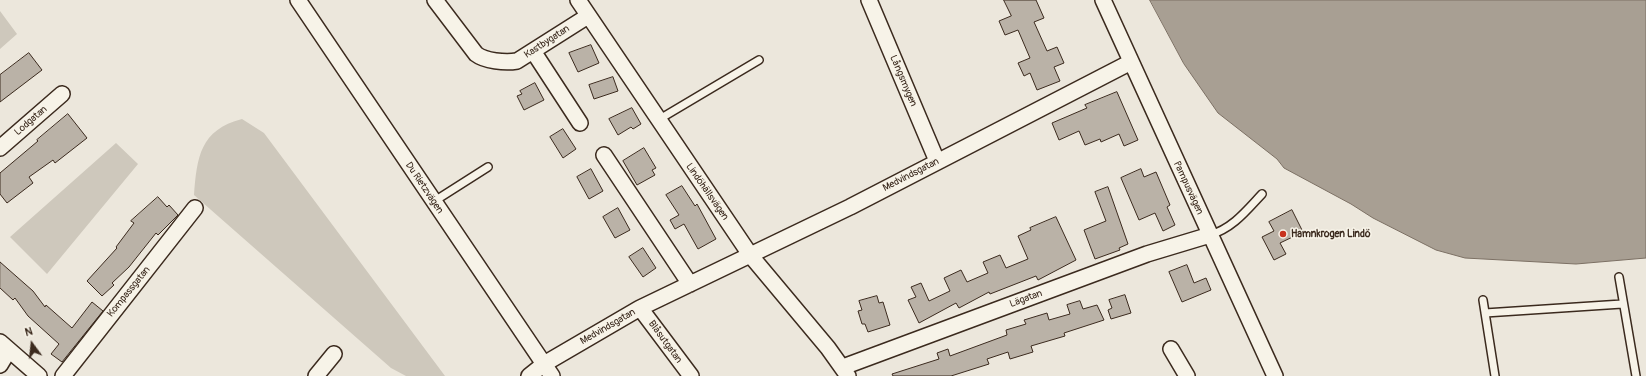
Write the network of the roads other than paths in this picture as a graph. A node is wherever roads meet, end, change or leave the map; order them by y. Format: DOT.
graph roads {
  1 [pos="298,0"];
  2 [pos="436,0"];
  3 [pos="578,0"];
  4 [pos="868,0"];
  5 [pos="1102,0"];
  6 [pos="588,16"];
  7 [pos="533,51"];
  8 [pos="759,60"];
  9 [pos="1131,62"];
  10 [pos="62,94"];
  11 [pos="658,120"];
  12 [pos="580,123"];
  13 [pos="0,148"];
  14 [pos="604,155"];
  15 [pos="937,161"];
  16 [pos="488,167"];
  17 [pos="1262,194"];
  18 [pos="433,202"];
  19 [pos="195,208"];
  20 [pos="1210,235"];
  21 [pos="751,256"];
  22 [pos="1619,277"];
  23 [pos="690,284"];
  24 [pos="1483,300"];
  25 [pos="1622,304"];
  26 [pos="640,308"];
  27 [pos="1485,313"];
  28 [pos="4,346"];
  29 [pos="1171,349"];
  30 [pos="334,354"];
  31 [pos="0,365"];
  32 [pos="548,370"];
  33 [pos="845,372"];
  34 [pos="39,376"];
  35 [pos="63,376"];
  36 [pos="316,376"];
  37 [pos="529,376"];
  38 [pos="691,376"];
  39 [pos="1187,376"];
  40 [pos="1275,376"];
  41 [pos="1494,376"];
  42 [pos="1636,376"];
  1 -- 18 [label="street, Du Rietzvägen"];
  2 -- 7 [label="street, Kastbygatan"];
  3 -- 6 [label="street, Lindöhällsvägen"];
  4 -- 15 [label="street, Långsmygen"];
  5 -- 9 [label="street, Pampusvägen"];
  6 -- 7 [label="street, Kastbygatan"];
  6 -- 11 [label="street, Lindöhällsvägen"];
  7 -- 12 [label="street"];
  8 -- 11 [label="lane"];
  9 -- 15 [label="street, Medvindsgatan"];
  9 -- 20 [label="street, Pampusvägen"];
  10 -- 13 [label="street, Lodgatan"];
  11 -- 21 [label="street, Lindöhällsvägen"];
  14 -- 23 [label="street"];
  15 -- 21 [label="street, Medvindsgatan"];
  16 -- 18 [label="lane"];
  17 -- 20 [label="lane"];
  18 -- 32 [label="street, Du Rietzvägen"];
  19 -- 35 [label="street, Kompassgatan"];
  20 -- 33 [label="street, Lägatan"];
  20 -- 40 [label="street, Pampusvägen"];
  21 -- 23 [label="street, Medvindsgatan"];
  21 -- 33 [label="street, Lindöhällsvägen"];
  22 -- 25 [label="lane"];
  23 -- 26 [label="street, Medvindsgatan"];
  24 -- 27 [label="lane"];
  25 -- 27 [label="lane"];
  25 -- 42 [label="lane"];
  26 -- 32 [label="street, Medvindsgatan"];
  26 -- 38 [label="street, Blåsutgatan"];
  27 -- 41 [label="lane"];
  28 -- 31 [label="street"];
  28 -- 34 [label="street"];
  29 -- 39 [label="street"];
  30 -- 36 [label="street"];
  32 -- 37 [label="street, Medvindsgatan"];
}
